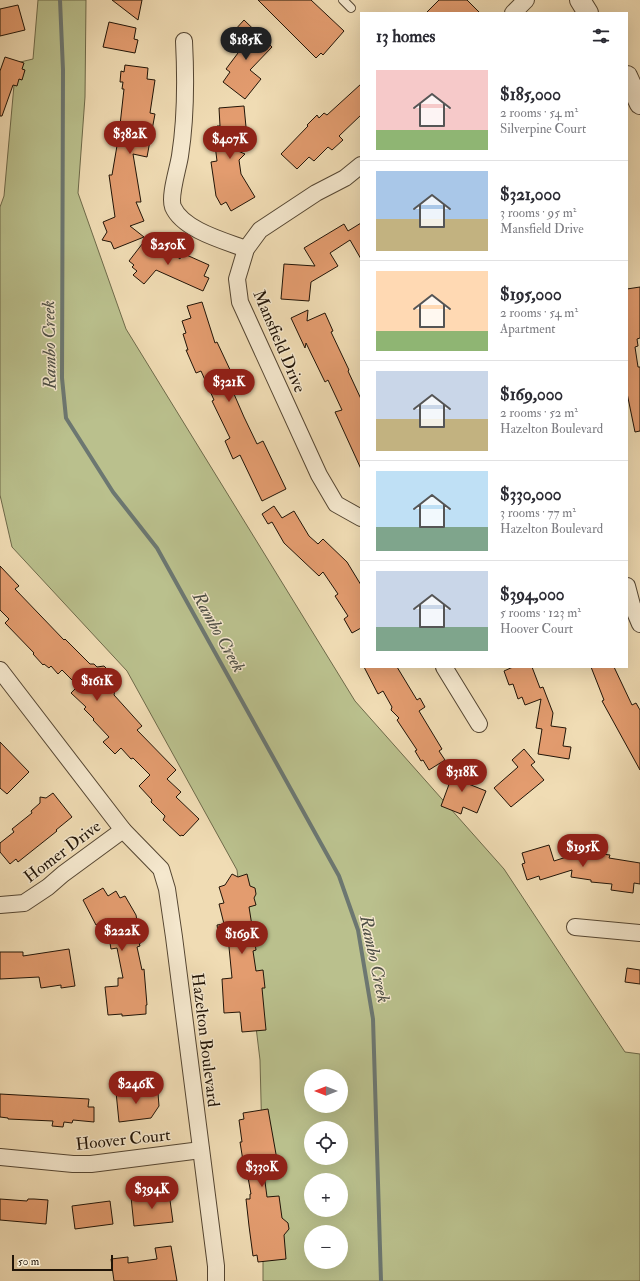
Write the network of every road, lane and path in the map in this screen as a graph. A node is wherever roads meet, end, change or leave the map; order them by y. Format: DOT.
graph roads {
  1 [pos="343,0"];
  2 [pos="526,0"];
  3 [pos="580,0"];
  4 [pos="351,8"];
  5 [pos="514,12"];
  6 [pos="587,12"];
  7 [pos="184,41"];
  8 [pos="628,78"];
  9 [pos="640,104"];
  10 [pos="360,166"];
  11 [pos="246,249"];
  12 [pos="360,517"];
  13 [pos="628,590"];
  14 [pos="640,624"];
  15 [pos="445,668"];
  16 [pos="0,670"];
  17 [pos="479,724"];
  18 [pos="123,830"];
  19 [pos="0,906"];
  20 [pos="575,926"];
  21 [pos="640,933"];
  22 [pos="201,1150"];
  23 [pos="0,1157"];
  24 [pos="216,1281"];
  1 -- 4 [label="lane"];
  2 -- 5 [label="street"];
  3 -- 6 [label="street"];
  7 -- 11 [label="street"];
  8 -- 9 [label="street"];
  10 -- 11 [label="street, Mansfield Drive"];
  11 -- 12 [label="street, Mansfield Drive"];
  13 -- 14 [label="street"];
  15 -- 17 [label="street"];
  16 -- 18 [label="street, Hazelton Boulevard"];
  18 -- 19 [label="street, Homer Drive"];
  18 -- 22 [label="street, Hazelton Boulevard"];
  20 -- 21 [label="street"];
  22 -- 23 [label="street, Hoover Court"];
  22 -- 24 [label="street, Hazelton Boulevard"];
}
